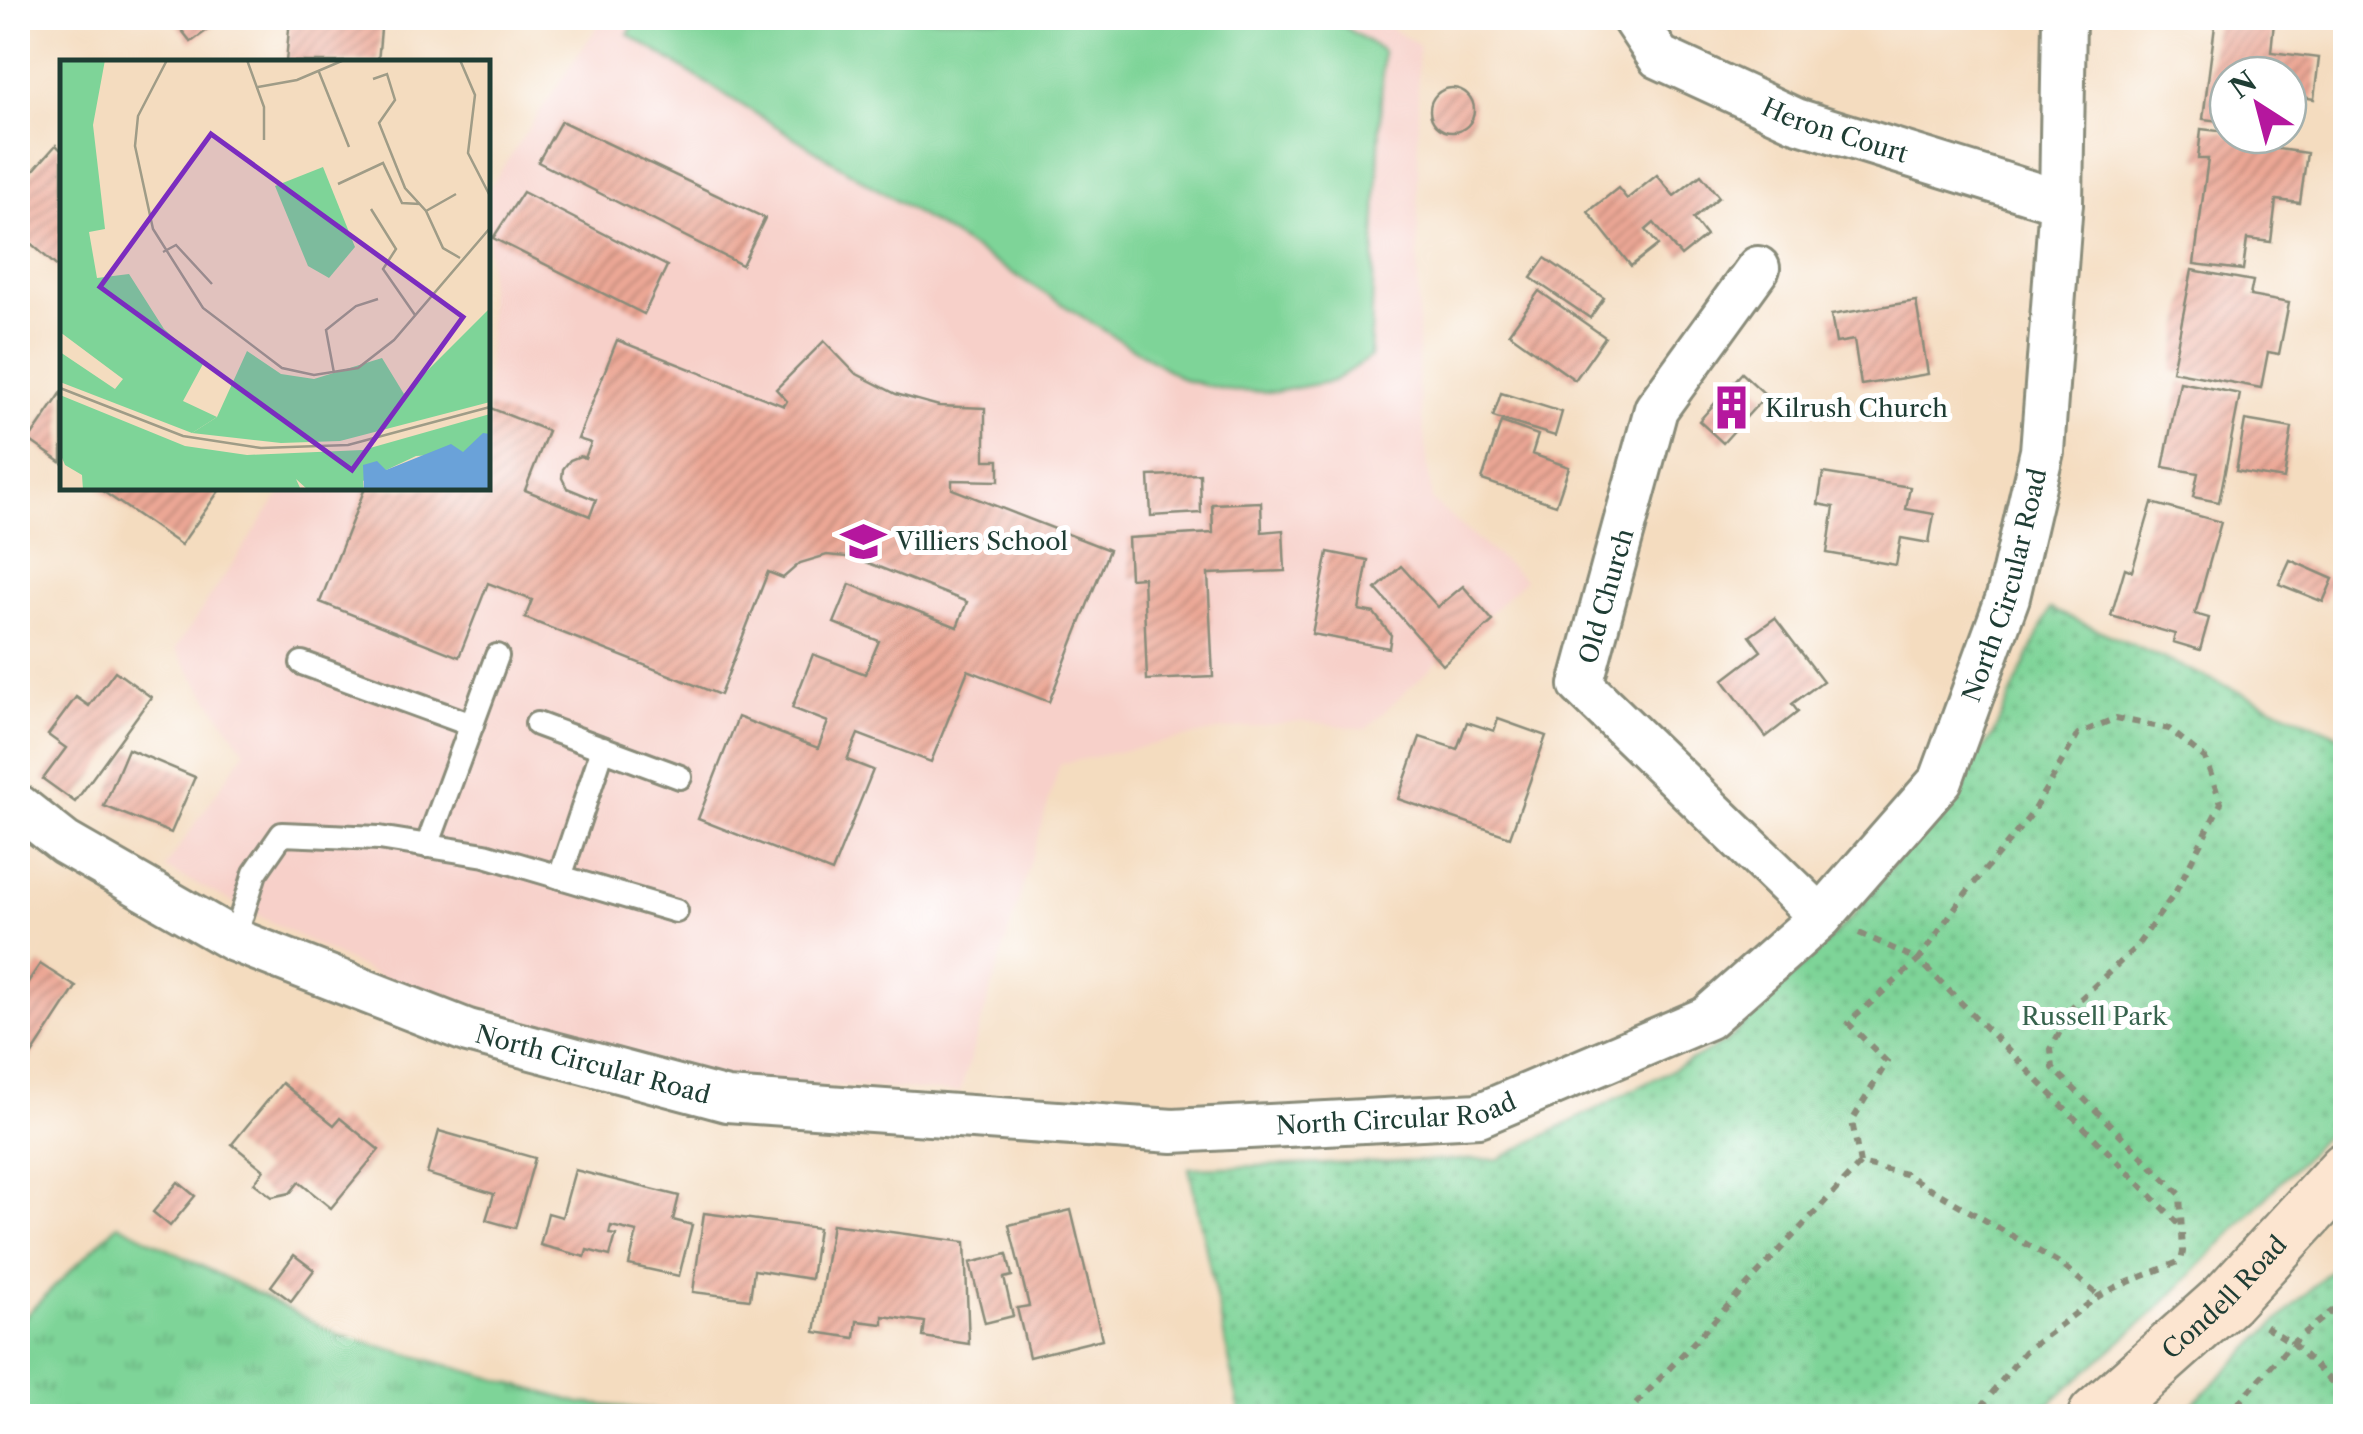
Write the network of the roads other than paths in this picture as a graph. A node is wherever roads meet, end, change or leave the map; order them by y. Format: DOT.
graph roads {
  1 [pos="1633,18"];
  2 [pos="2064,18"];
  3 [pos="2061,202"];
  4 [pos="1758,268"];
  5 [pos="497,656"];
  6 [pos="302,663"];
  7 [pos="537,724"];
  8 [pos="472,726"];
  9 [pos="603,748"];
  10 [pos="680,777"];
  11 [pos="18,806"];
  12 [pos="427,846"];
  13 [pos="560,877"];
  14 [pos="676,911"];
  15 [pos="1821,917"];
  16 [pos="234,940"];
  17 [pos="2346,1170"];
  18 [pos="2096,1416"];
  1 -- 3 [label="street, Heron Court"];
  2 -- 3 [label="street, North Circular Road"];
  3 -- 15 [label="street, North Circular Road"];
  4 -- 15 [label="street, Old Church"];
  5 -- 8 [label="lane"];
  6 -- 8 [label="lane"];
  7 -- 9 [label="lane"];
  8 -- 12 [label="lane"];
  9 -- 10 [label="lane"];
  9 -- 13 [label="lane"];
  11 -- 16 [label="street, North Circular Road"];
  12 -- 13 [label="lane"];
  12 -- 16 [label="lane"];
  13 -- 14 [label="lane"];
  15 -- 16 [label="street, North Circular Road"];
  17 -- 18 [label="main road, Condell Road"];
}
